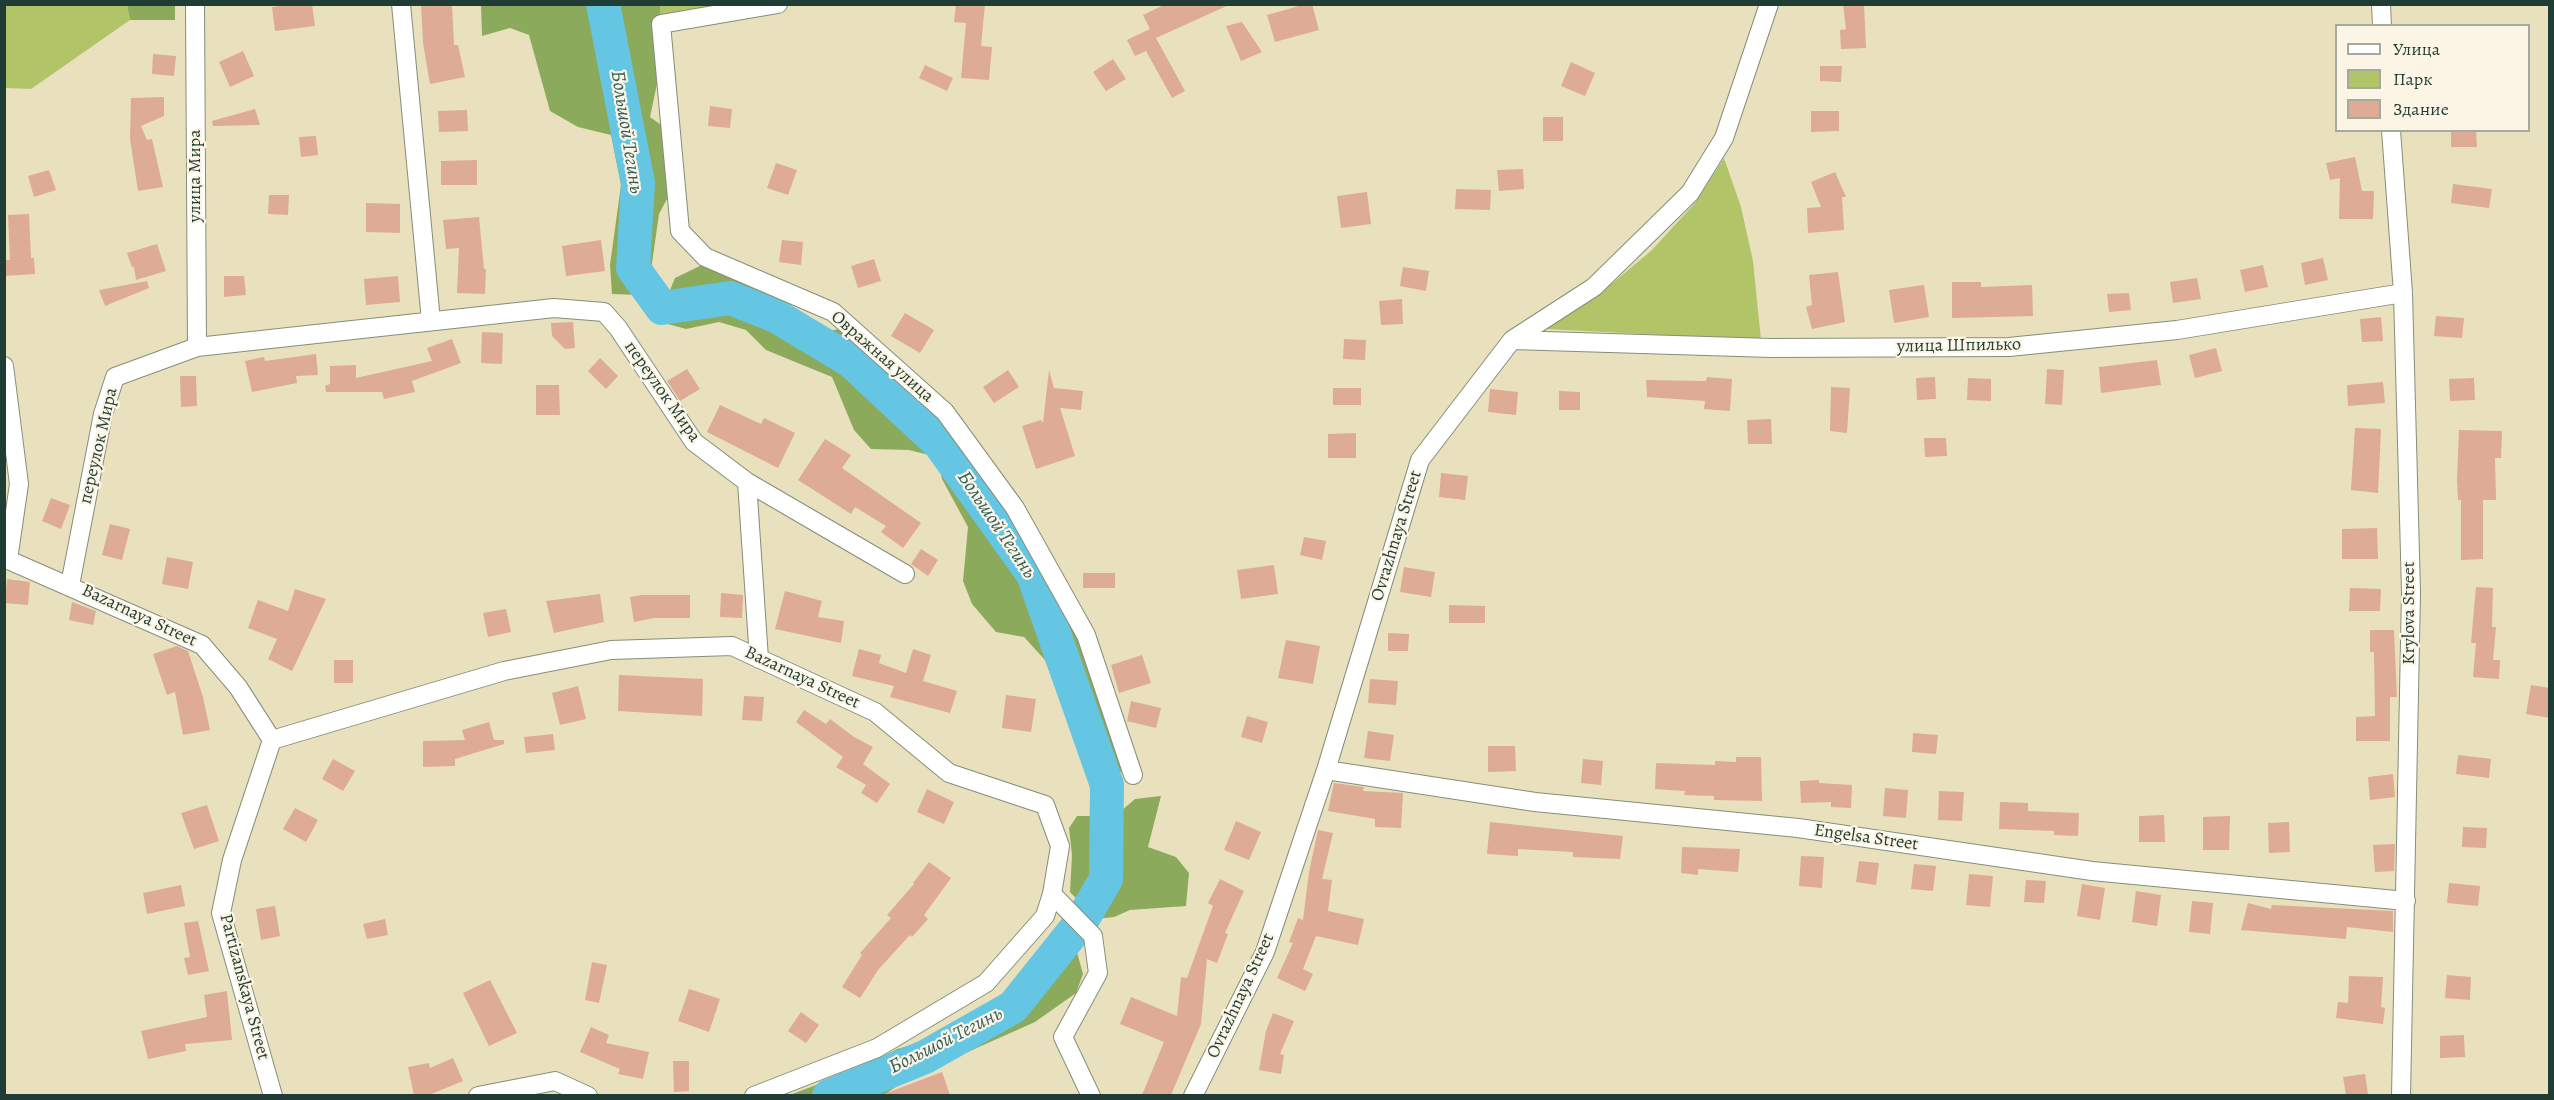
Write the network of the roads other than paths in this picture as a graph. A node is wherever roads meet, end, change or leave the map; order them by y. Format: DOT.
graph roads {
  1 [pos="195,4"];
  2 [pos="401,4"];
  3 [pos="778,4"];
  4 [pos="1769,4"];
  5 [pos="2381,4"];
  6 [pos="2382,24"];
  7 [pos="2391,132"];
  8 [pos="2403,293"];
  9 [pos="431,321"];
  10 [pos="1512,340"];
  11 [pos="197,347"];
  12 [pos="4,366"];
  13 [pos="747,482"];
  14 [pos="6,559"];
  15 [pos="905,574"];
  16 [pos="70,585"];
  17 [pos="759,658"];
  18 [pos="272,740"];
  19 [pos="1326,770"];
  20 [pos="1133,775"];
  21 [pos="1052,895"];
  22 [pos="2406,901"];
  23 [pos="273,1095"];
  24 [pos="478,1095"];
  25 [pos="588,1095"];
  26 [pos="754,1095"];
  27 [pos="1091,1095"];
  28 [pos="1193,1095"];
  29 [pos="2401,1095"];
  1 -- 11 [label="street, улица Мира"];
  2 -- 9 [label="street"];
  3 -- 20 [label="street, Овражная улица"];
  4 -- 10 [label="street, Ovrazhnaya Street"];
  5 -- 6 [label="street"];
  7 -- 8 [label="street, Krylova Street"];
  8 -- 10 [label="street, улица Шпилько"];
  8 -- 22 [label="street, Krylova Street"];
  9 -- 11 [label="street, переулок Мира"];
  9 -- 13 [label="street, переулок Мира"];
  10 -- 19 [label="street, Ovrazhnaya Street"];
  11 -- 16 [label="street, переулок Мира"];
  12 -- 14 [label="street"];
  13 -- 15 [label="street, переулок Мира"];
  13 -- 17 [label="street"];
  14 -- 16 [label="street, Bazarnaya Street"];
  16 -- 18 [label="street, Bazarnaya Street"];
  17 -- 18 [label="street, Bazarnaya Street"];
  17 -- 21 [label="street, Bazarnaya Street"];
  18 -- 23 [label="street, Partizanskaya Street"];
  19 -- 22 [label="street, Engelsa Street"];
  19 -- 28 [label="street, Ovrazhnaya Street"];
  21 -- 26 [label="street, Bazarnaya Street"];
  21 -- 27 [label="street"];
  22 -- 29 [label="street, Krylova Street"];
  24 -- 25 [label="street"];
}
